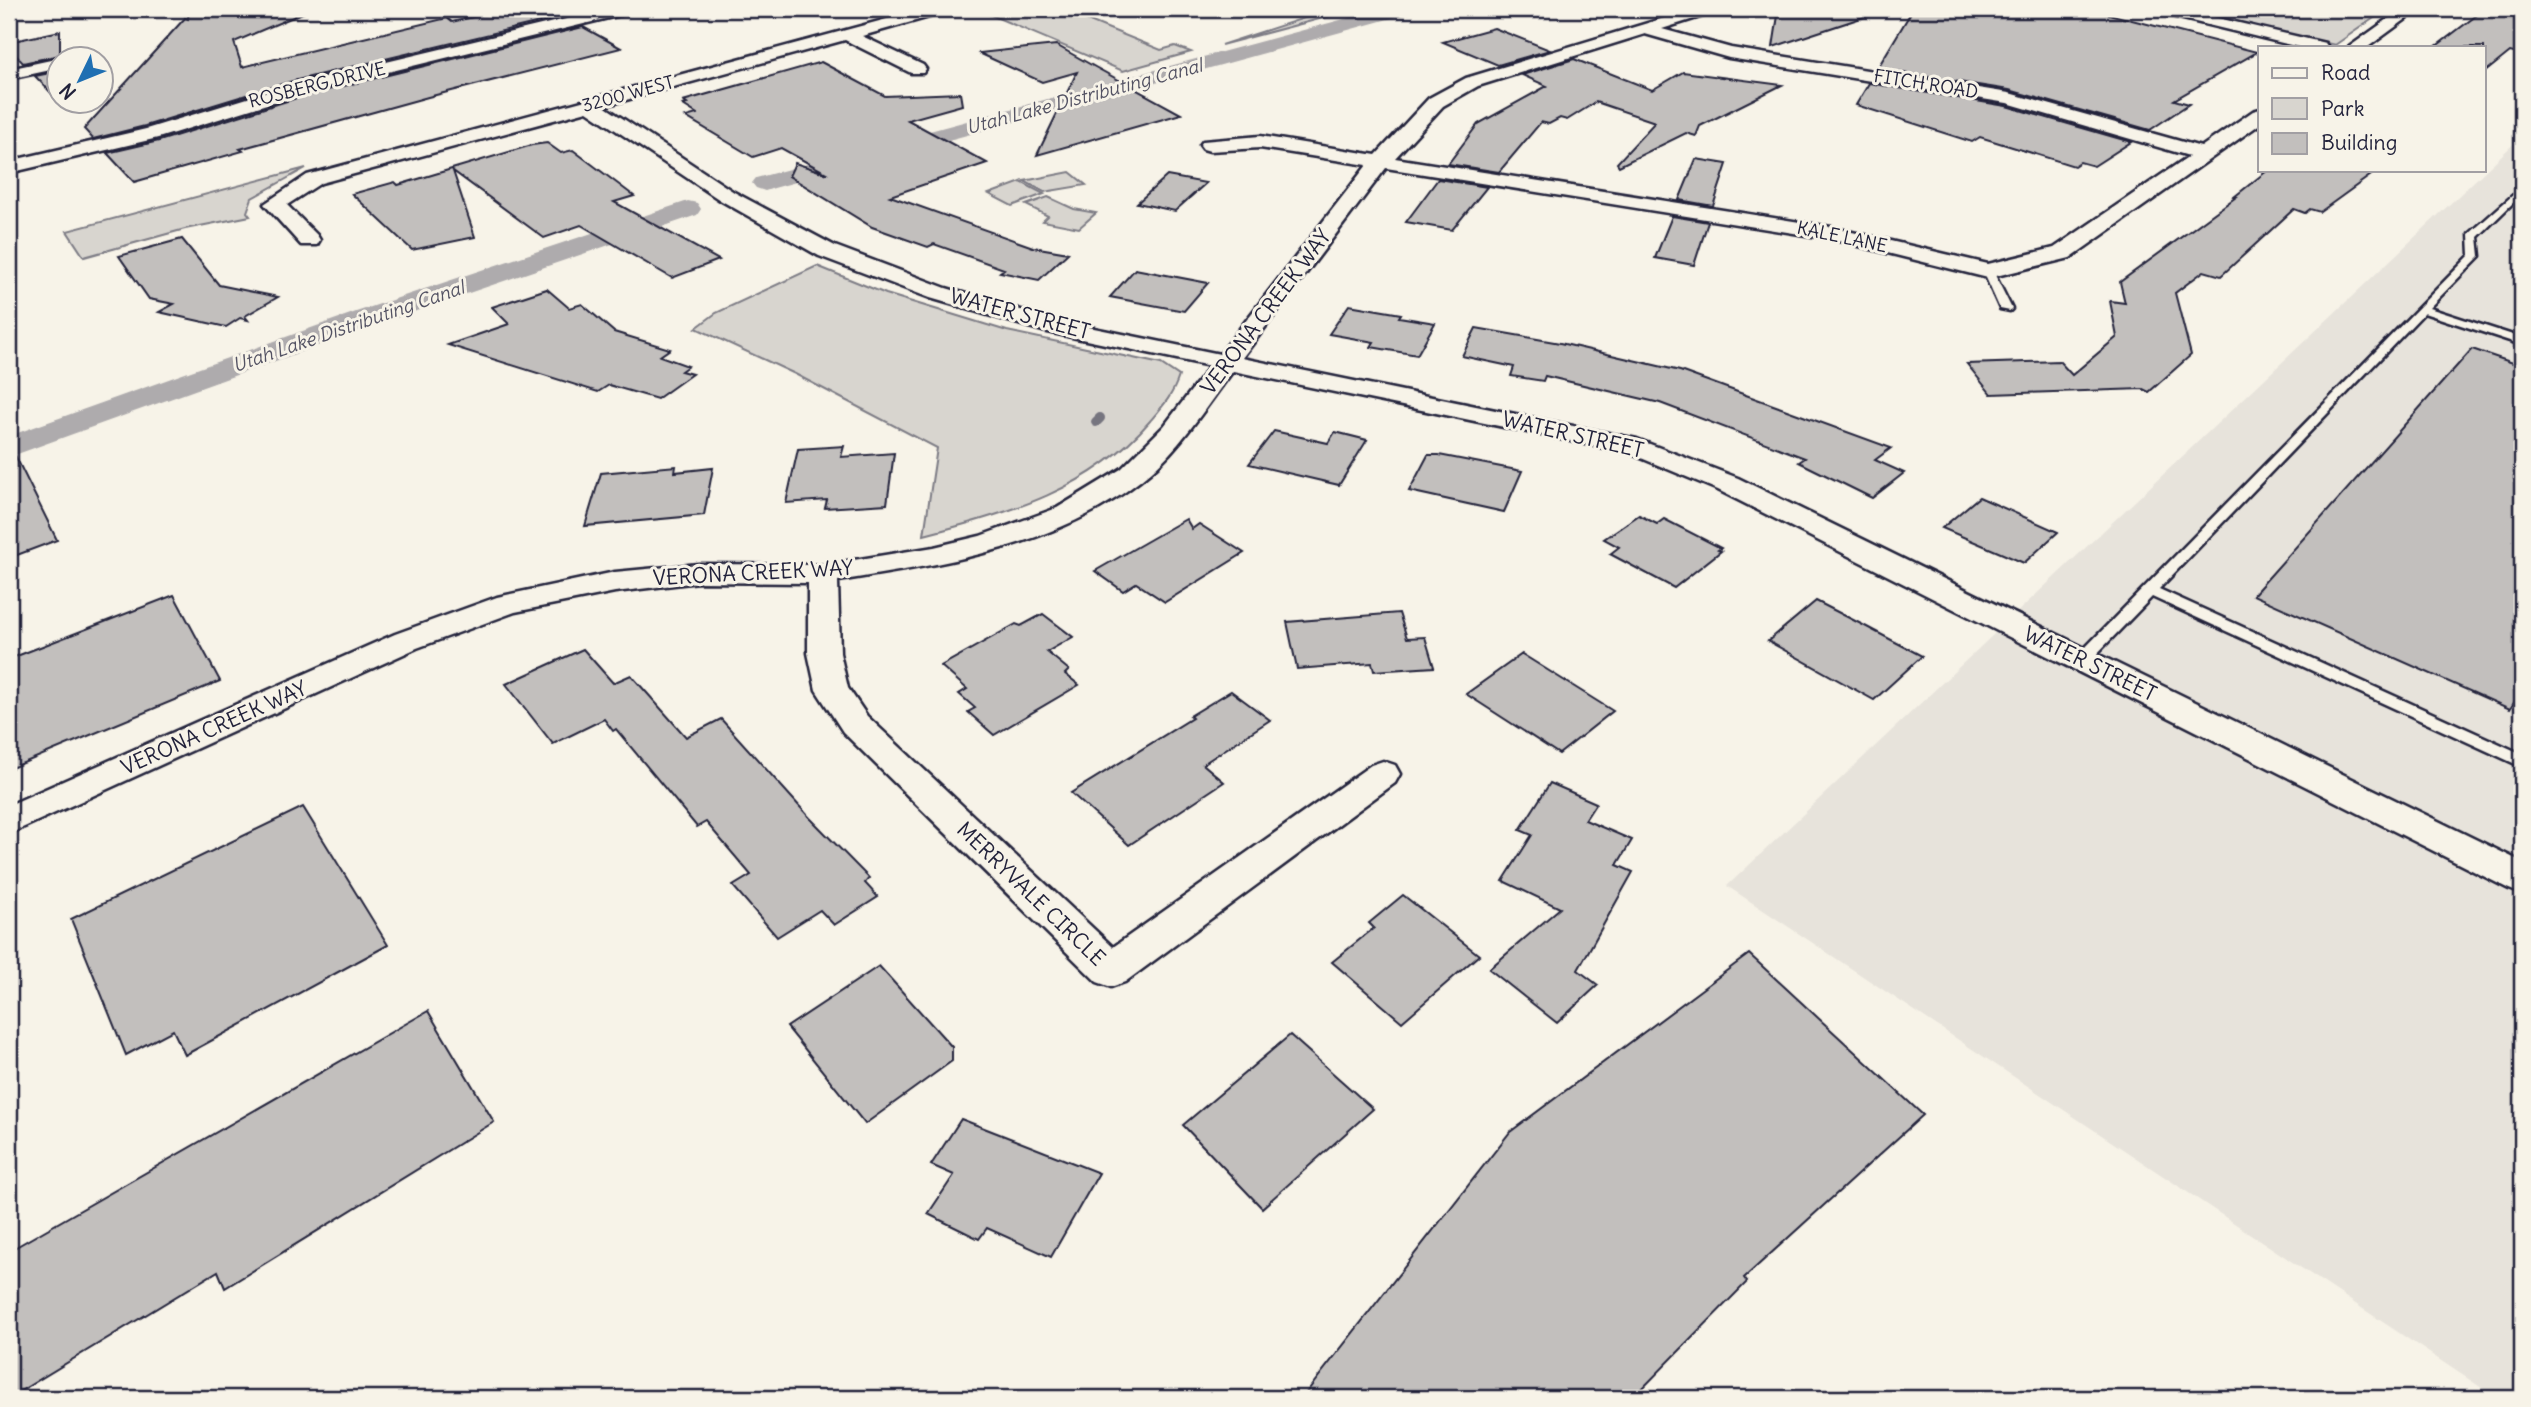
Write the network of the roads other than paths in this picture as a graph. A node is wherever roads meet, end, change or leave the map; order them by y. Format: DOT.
graph roads {
  1 [pos="627,9"];
  2 [pos="941,9"];
  3 [pos="1710,9"];
  4 [pos="2160,9"];
  5 [pos="2412,9"];
  6 [pos="1644,29"];
  7 [pos="847,34"];
  8 [pos="2315,46"];
  9 [pos="2358,46"];
  10 [pos="46,66"];
  11 [pos="917,69"];
  12 [pos="9,74"];
  13 [pos="589,104"];
  14 [pos="2258,116"];
  15 [pos="1210,145"];
  16 [pos="2204,155"];
  17 [pos="1381,161"];
  18 [pos="9,167"];
  19 [pos="2522,200"];
  20 [pos="309,240"];
  21 [pos="1989,271"];
  22 [pos="2006,309"];
  23 [pos="2422,309"];
  24 [pos="2522,342"];
  25 [pos="1228,362"];
  26 [pos="823,573"];
  27 [pos="2150,590"];
  28 [pos="2082,660"];
  29 [pos="2522,761"];
  30 [pos="1383,774"];
  31 [pos="9,820"];
  32 [pos="2522,879"];
  1 -- 18 [label="street, ROSBERG DRIVE"];
  2 -- 7 [label="street, 3200 WEST"];
  3 -- 6 [label="street, VERONA CREEK WAY"];
  4 -- 8 [label="street"];
  5 -- 9 [label="street"];
  6 -- 16 [label="street, FITCH ROAD"];
  6 -- 17 [label="street, VERONA CREEK WAY"];
  7 -- 11 [label="street"];
  7 -- 13 [label="street, 3200 WEST"];
  10 -- 12 [label="street"];
  13 -- 20 [label="street, 3200 WEST"];
  13 -- 25 [label="street, WATER STREET"];
  14 -- 16 [label="street, KALE LANE"];
  15 -- 17 [label="street, KALE LANE"];
  16 -- 21 [label="street, KALE LANE"];
  17 -- 21 [label="street, KALE LANE"];
  17 -- 25 [label="street, VERONA CREEK WAY"];
  19 -- 23 [label="lane"];
  21 -- 22 [label="lane"];
  23 -- 24 [label="lane"];
  23 -- 27 [label="lane"];
  25 -- 26 [label="street, VERONA CREEK WAY"];
  25 -- 28 [label="street, WATER STREET"];
  26 -- 30 [label="street, MERRYVALE CIRCLE"];
  26 -- 31 [label="street, VERONA CREEK WAY"];
  27 -- 28 [label="lane"];
  27 -- 29 [label="lane"];
  28 -- 32 [label="street, WATER STREET"];
}
